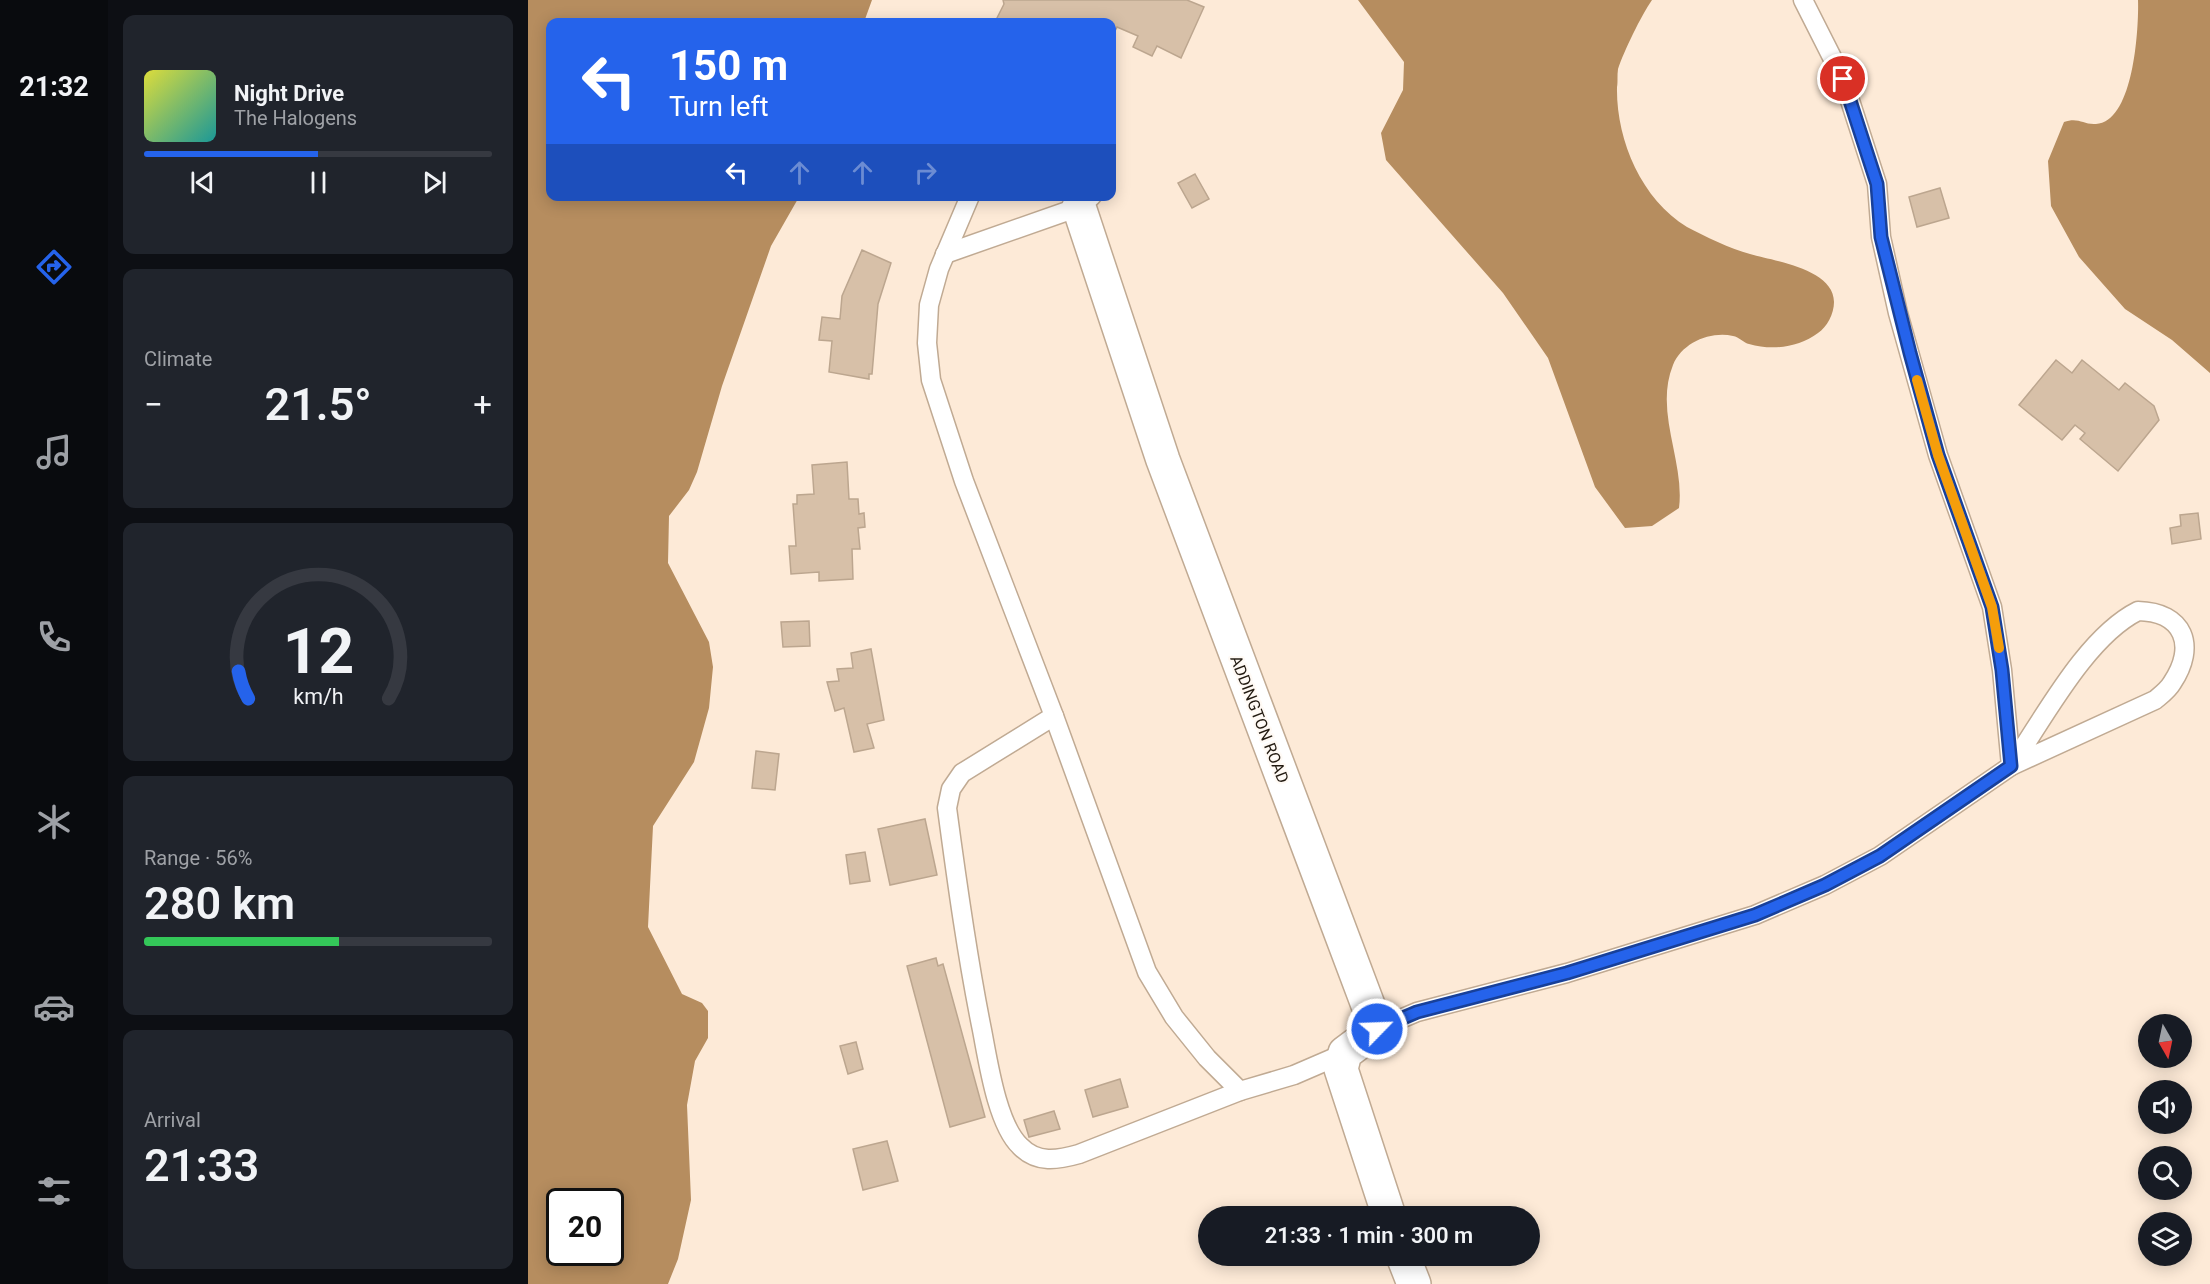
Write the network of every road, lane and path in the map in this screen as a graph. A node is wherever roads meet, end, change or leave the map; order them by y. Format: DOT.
graph roads {
  1 [pos="1803,0"];
  2 [pos="968,201"];
  3 [pos="1085,202"];
  4 [pos="945,254"];
  5 [pos="1054,716"];
  6 [pos="2011,766"];
  7 [pos="1377,1029"];
  8 [pos="1345,1053"];
  9 [pos="1240,1091"];
  10 [pos="1386,1206"];
  11 [pos="1407,1266"];
  12 [pos="1414,1284"];
  1 -- 6 [label="lane"];
  2 -- 4 [label="lane"];
  3 -- 4 [label="lane"];
  3 -- 7 [label="street, ADDINGTON ROAD"];
  4 -- 5 [label="lane"];
  5 -- 9 [label="lane"];
  5 -- 9 [label="lane"];
  6 -- 6 [label="lane"];
  6 -- 7 [label="lane"];
  7 -- 8 [label="street"];
  8 -- 9 [label="lane"];
  8 -- 10 [label="street"];
  11 -- 12 [label="street"];
}
